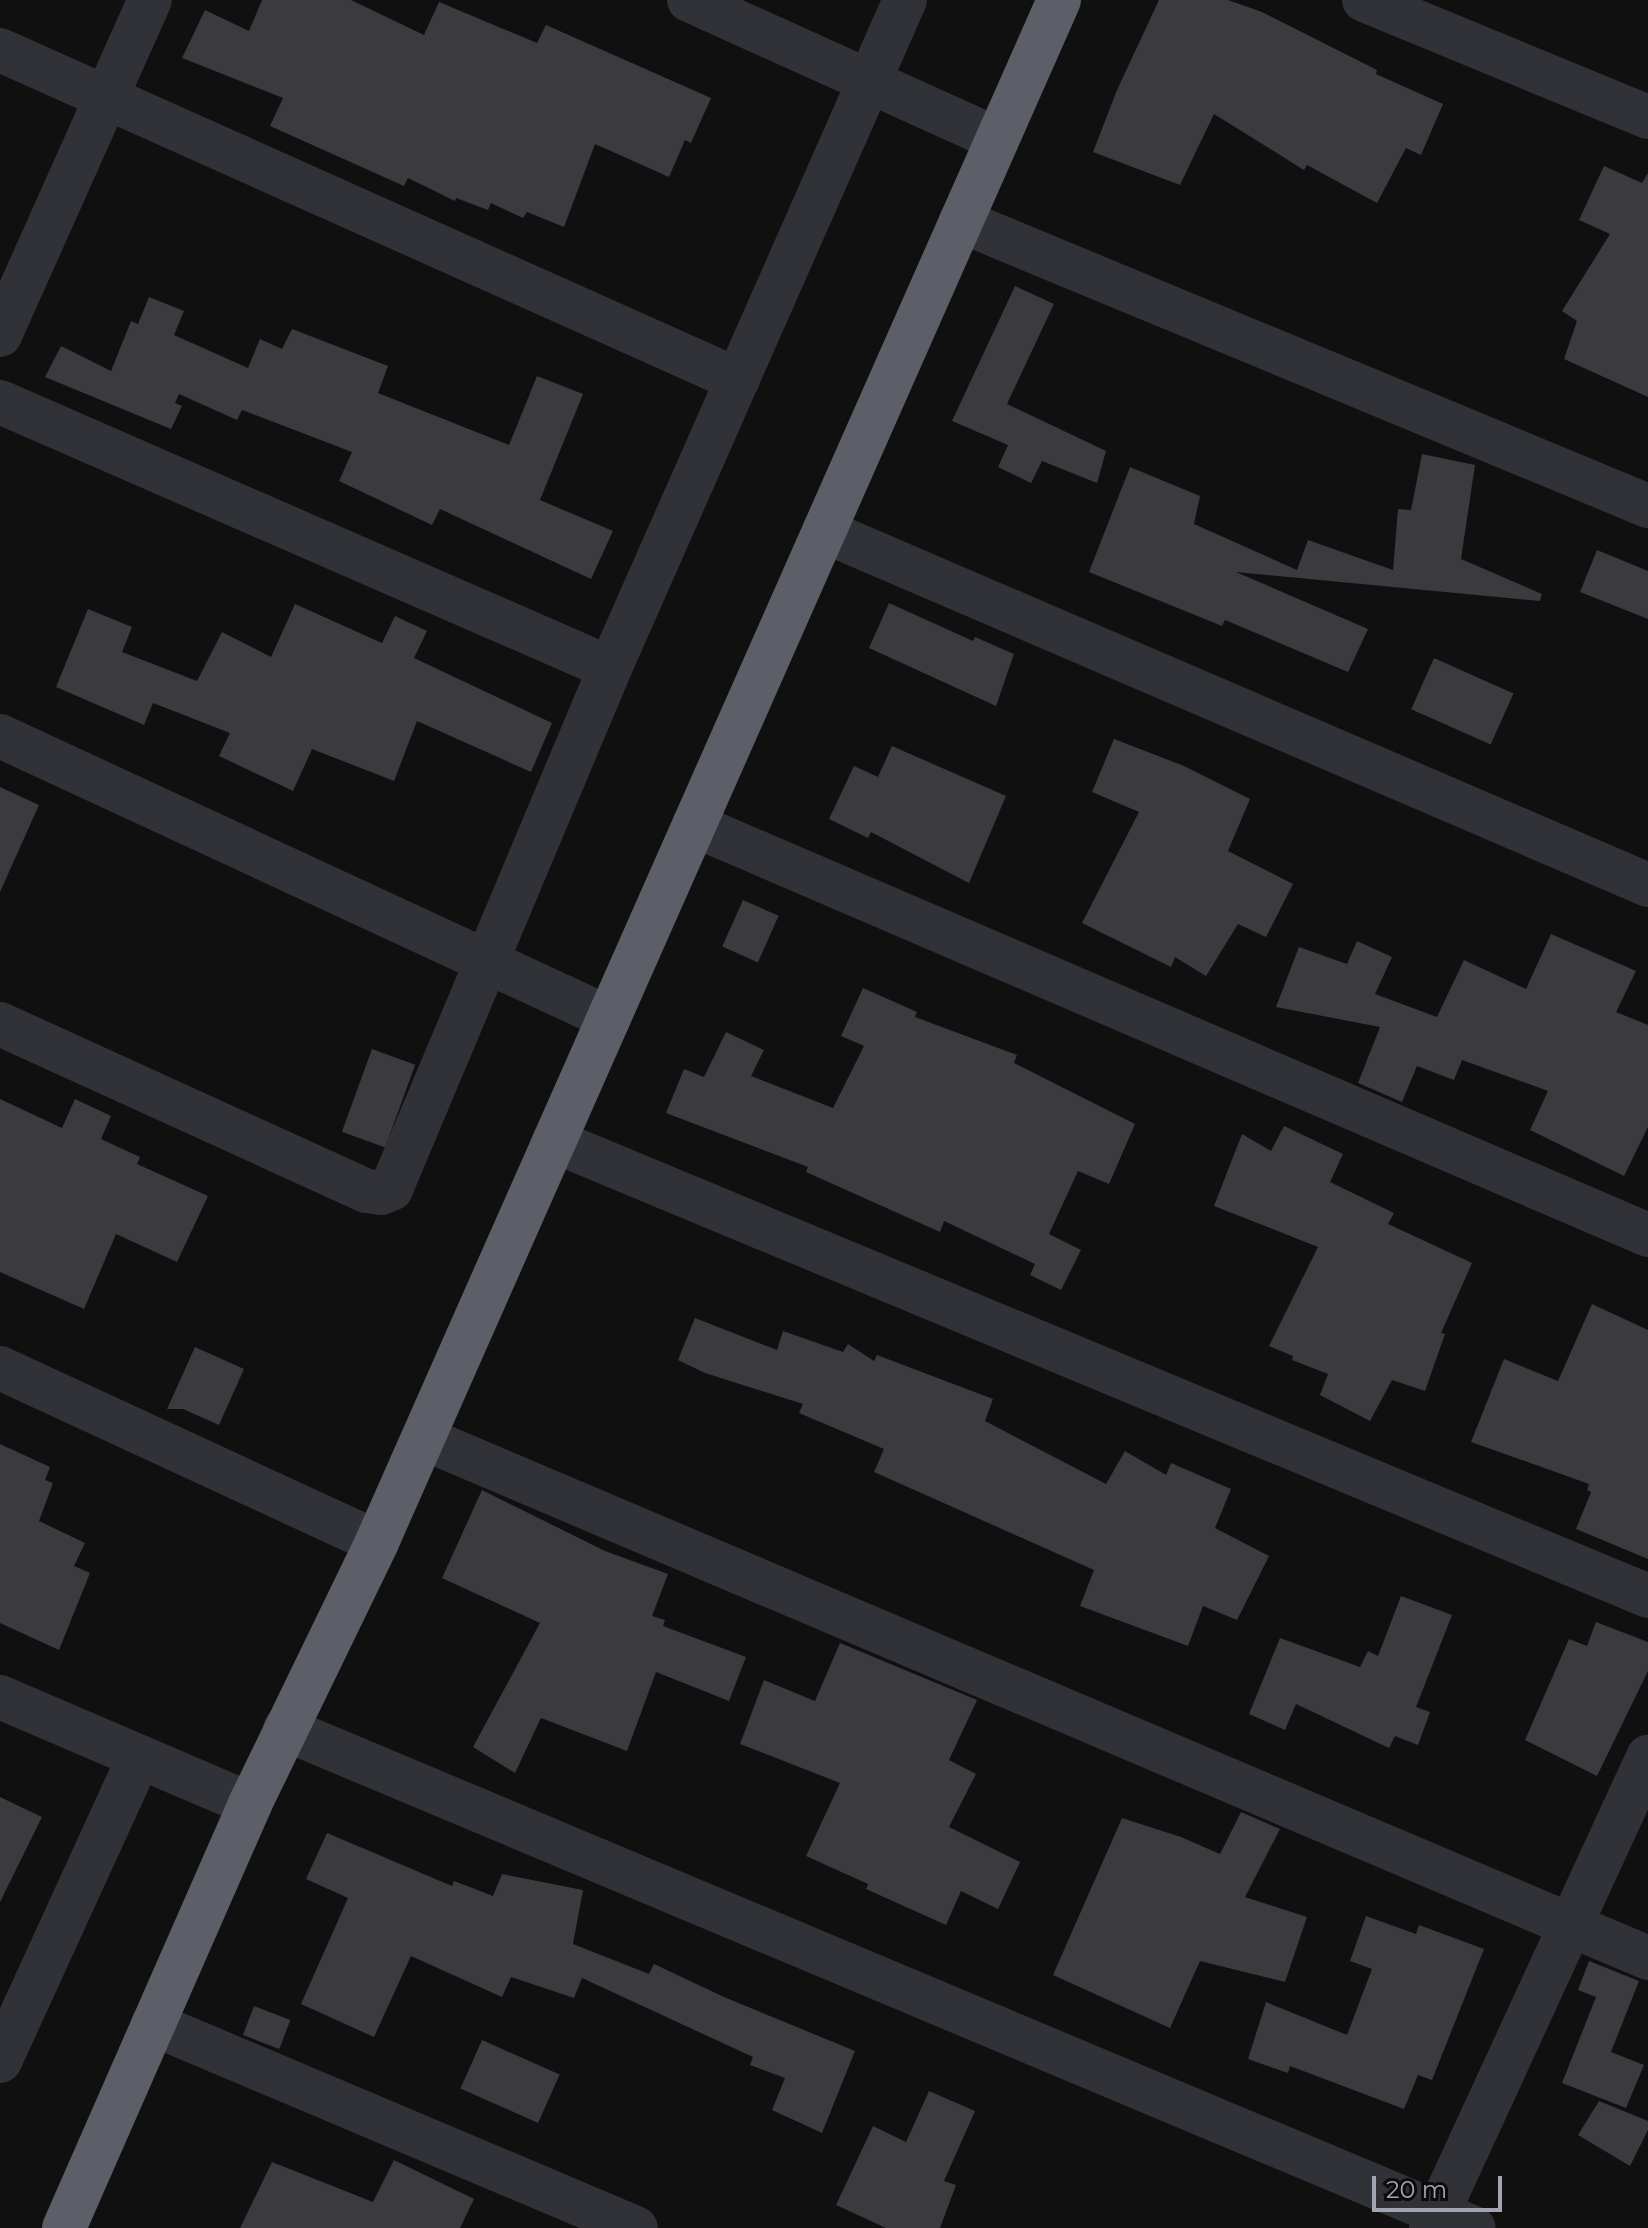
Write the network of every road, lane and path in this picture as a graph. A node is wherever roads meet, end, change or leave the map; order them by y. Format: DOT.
graph roads {
  1 [pos="150,0"];
  2 [pos="689,0"];
  3 [pos="905,0"];
  4 [pos="1059,0"];
  5 [pos="1364,0"];
  6 [pos="0,50"];
  7 [pos="869,81"];
  8 [pos="106,97"];
  9 [pos="1648,117"];
  10 [pos="997,139"];
  11 [pos="961,221"];
  12 [pos="0,335"];
  13 [pos="738,380"];
  14 [pos="0,402"];
  15 [pos="1648,506"];
  16 [pos="824,531"];
  17 [pos="610,668"];
  18 [pos="0,736"];
  19 [pos="694,825"];
  20 [pos="1648,885"];
  21 [pos="488,961"];
  22 [pos="609,1018"];
  23 [pos="0,1024"];
  24 [pos="554,1141"];
  25 [pos="1648,1235"];
  26 [pos="0,1368"];
  27 [pos="423,1438"];
  28 [pos="377,1542"];
  29 [pos="1648,1596"];
  30 [pos="0,1697"];
  31 [pos="285,1729"];
  32 [pos="139,1757"];
  33 [pos="1648,1757"];
  34 [pos="250,1804"];
  35 [pos="1569,1926"];
  36 [pos="1648,1958"];
  37 [pos="153,2024"];
  38 [pos="1,2054"];
  39 [pos="1447,2223"];
  40 [pos="64,2228"];
  41 [pos="636,2228"];
  1 -- 8 [label="street"];
  2 -- 7 [label="street"];
  3 -- 7 [label="street"];
  4 -- 10 [label="highway"];
  5 -- 9 [label="street"];
  6 -- 8 [label="street"];
  7 -- 10 [label="street"];
  7 -- 13 [label="street"];
  8 -- 12 [label="street"];
  8 -- 13 [label="street"];
  10 -- 11 [label="highway"];
  11 -- 15 [label="street"];
  11 -- 16 [label="highway"];
  13 -- 17 [label="street"];
  14 -- 17 [label="street"];
  16 -- 19 [label="highway"];
  16 -- 20 [label="street"];
  17 -- 21 [label="street"];
  18 -- 21 [label="street"];
  19 -- 22 [label="highway"];
  19 -- 25 [label="street"];
  21 -- 22 [label="street"];
  21 -- 23 [label="street"];
  22 -- 24 [label="highway"];
  24 -- 27 [label="highway"];
  24 -- 29 [label="street"];
  26 -- 28 [label="street"];
  27 -- 28 [label="highway"];
  27 -- 35 [label="street"];
  28 -- 31 [label="highway"];
  30 -- 32 [label="street"];
  31 -- 34 [label="highway"];
  31 -- 39 [label="street"];
  32 -- 34 [label="street"];
  32 -- 38 [label="street"];
  33 -- 35 [label="street"];
  34 -- 37 [label="highway"];
  35 -- 36 [label="street"];
  35 -- 39 [label="street"];
  37 -- 40 [label="highway"];
  37 -- 41 [label="street"];
}
